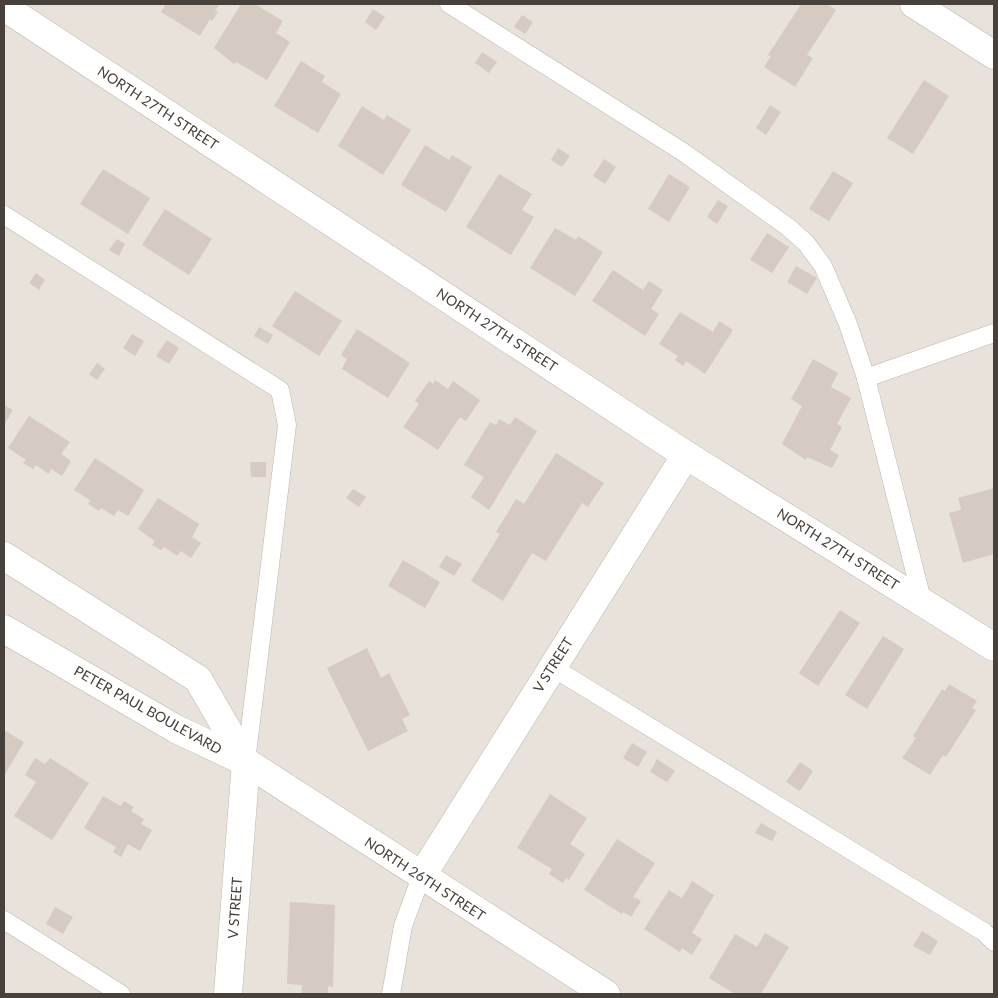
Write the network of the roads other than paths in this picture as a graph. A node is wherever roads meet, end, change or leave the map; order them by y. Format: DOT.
graph roads {
  1 [pos="449,4"];
  2 [pos="914,4"];
  3 [pos="4,7"];
  4 [pos="994,55"];
  5 [pos="4,215"];
  6 [pos="994,333"];
  7 [pos="866,378"];
  8 [pos="686,454"];
  9 [pos="4,556"];
  10 [pos="922,600"];
  11 [pos="4,629"];
  12 [pos="994,647"];
  13 [pos="552,667"];
  14 [pos="246,762"];
  15 [pos="421,877"];
  16 [pos="4,920"];
  17 [pos="994,942"];
  18 [pos="121,994"];
  19 [pos="228,994"];
  20 [pos="392,994"];
  21 [pos="606,994"];
  1 -- 7 [label="lane"];
  2 -- 4 [label="street"];
  3 -- 8 [label="street, NORTH 27TH STREET"];
  5 -- 14 [label="lane"];
  6 -- 7 [label="lane"];
  7 -- 10 [label="lane"];
  8 -- 10 [label="street, NORTH 27TH STREET"];
  8 -- 13 [label="street, V STREET"];
  9 -- 14 [label="street, PETER PAUL BOULEVARD"];
  10 -- 12 [label="street, NORTH 27TH STREET"];
  11 -- 14 [label="street, PETER PAUL BOULEVARD"];
  13 -- 15 [label="street, V STREET"];
  13 -- 17 [label="lane"];
  14 -- 15 [label="street, NORTH 26TH STREET"];
  14 -- 19 [label="street, V STREET"];
  15 -- 20 [label="lane"];
  15 -- 21 [label="street, NORTH 26TH STREET"];
  16 -- 18 [label="lane"];
}
